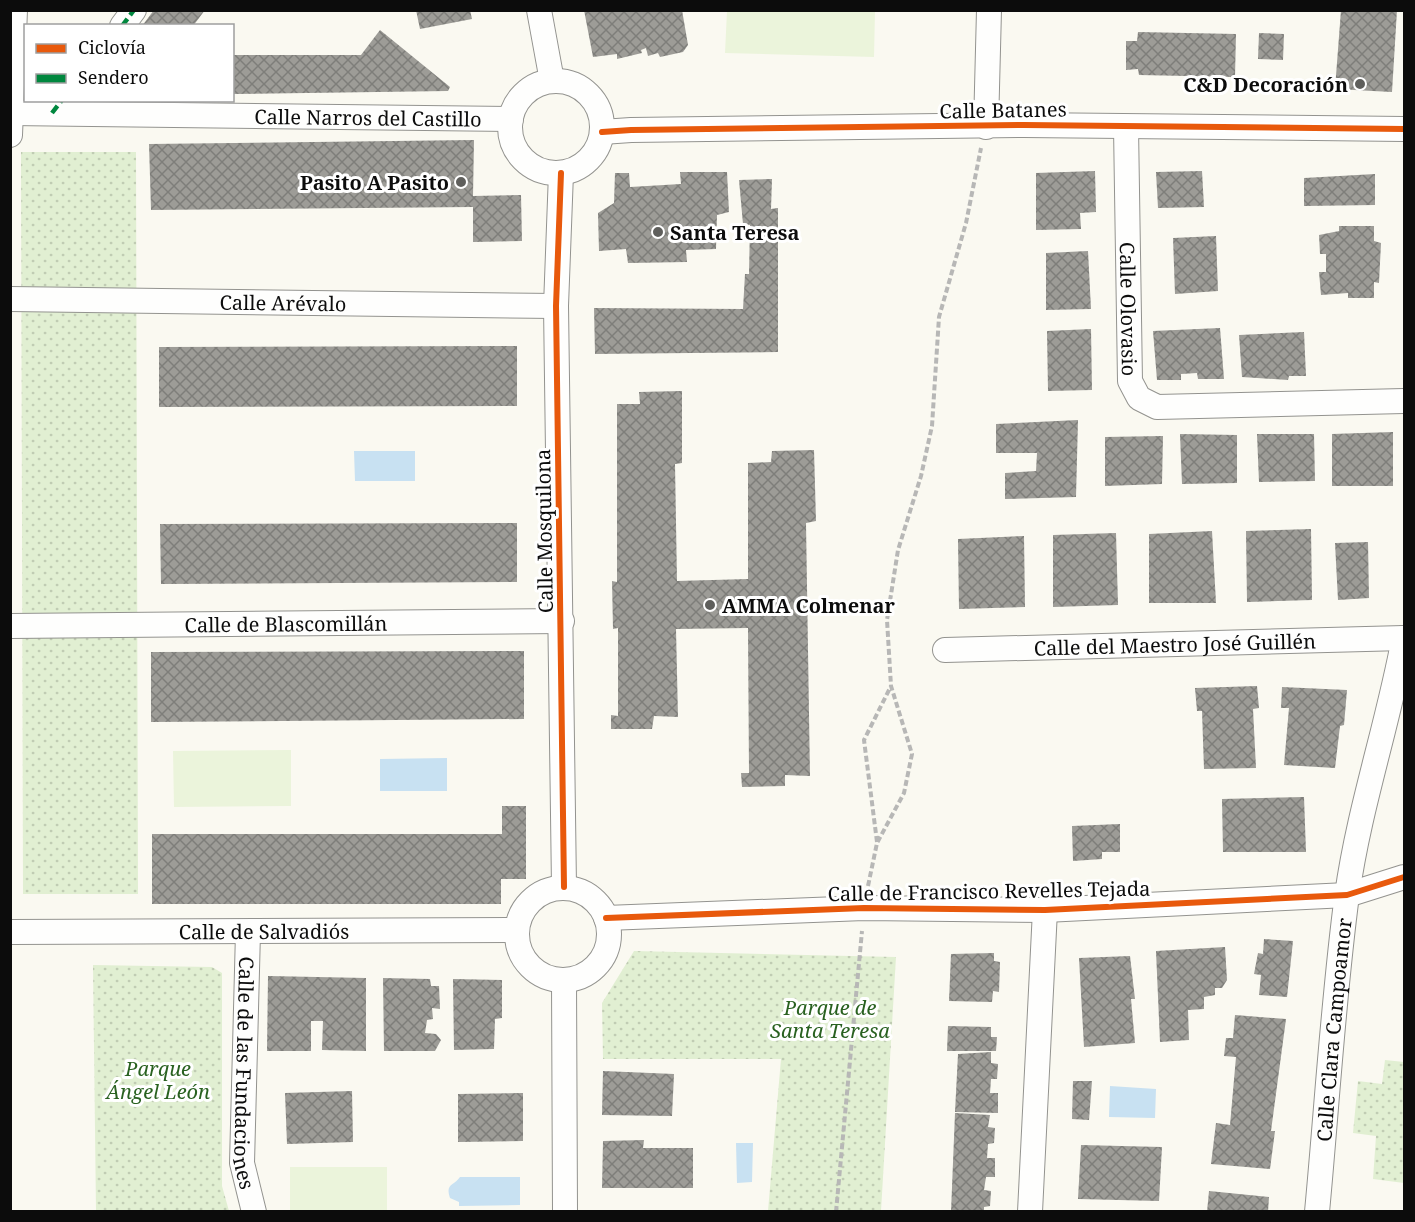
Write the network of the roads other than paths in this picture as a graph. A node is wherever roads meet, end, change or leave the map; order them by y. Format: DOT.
graph roads {
  1 [pos="15,10"];
  2 [pos="134,10"];
  3 [pos="539,10"];
  4 [pos="989,10"];
  5 [pos="124,24"];
  6 [pos="552,81"];
  7 [pos="57,106"];
  8 [pos="11,113"];
  9 [pos="511,119"];
  10 [pos="987,127"];
  11 [pos="1126,128"];
  12 [pos="1404,129"];
  13 [pos="602,132"];
  14 [pos="10,135"];
  15 [pos="561,173"];
  16 [pos="10,299"];
  17 [pos="556,306"];
  18 [pos="1404,401"];
  19 [pos="562,621"];
  20 [pos="10,626"];
  21 [pos="1404,638"];
  22 [pos="945,650"];
  23 [pos="1404,877"];
  24 [pos="564,887"];
  25 [pos="1347,895"];
  26 [pos="1045,910"];
  27 [pos="606,918"];
  28 [pos="516,930"];
  29 [pos="10,932"];
  30 [pos="248,932"];
  31 [pos="564,980"];
  32 [pos="254,1212"];
  33 [pos="565,1212"];
  34 [pos="1030,1212"];
  35 [pos="1317,1212"];
  1 -- 8 [label="street"];
  2 -- 5 [label="street"];
  3 -- 6 [label="street"];
  4 -- 10 [label="street"];
  6 -- 9 [label="street"];
  6 -- 13 [label="street"];
  7 -- 8 [label="street, Calle Narros del Castillo"];
  7 -- 9 [label="street, Calle Narros del Castillo"];
  8 -- 14 [label="street"];
  9 -- 15 [label="street"];
  10 -- 11 [label="street, Calle Batanes"];
  10 -- 13 [label="street, Calle Batanes"];
  11 -- 12 [label="street, Calle Batanes"];
  11 -- 18 [label="street, Calle Olovasio"];
  13 -- 15 [label="street"];
  15 -- 17 [label="street, Calle Mosquilona"];
  16 -- 17 [label="street, Calle Arévalo"];
  17 -- 19 [label="street, Calle Mosquilona"];
  19 -- 20 [label="street, Calle de Blascomillán"];
  19 -- 24 [label="street, Calle Mosquilona"];
  21 -- 22 [label="street, Calle del Maestro José Guillén"];
  21 -- 25 [label="street, Calle Clara Campoamor"];
  23 -- 25 [label="street, Calle de Francisco Revelles Tejada"];
  24 -- 27 [label="street"];
  24 -- 28 [label="street"];
  25 -- 26 [label="street, Calle de Francisco Revelles Tejada"];
  25 -- 35 [label="street, Calle Clara Campoamor"];
  26 -- 27 [label="street, Calle de Francisco Revelles Tejada"];
  26 -- 34 [label="street"];
  27 -- 31 [label="street"];
  28 -- 30 [label="street, Calle de Salvadiós"];
  28 -- 31 [label="street"];
  29 -- 30 [label="street, Calle de Salvadiós"];
  30 -- 32 [label="street, Calle de las Fundaciones"];
  31 -- 33 [label="street"];
}
